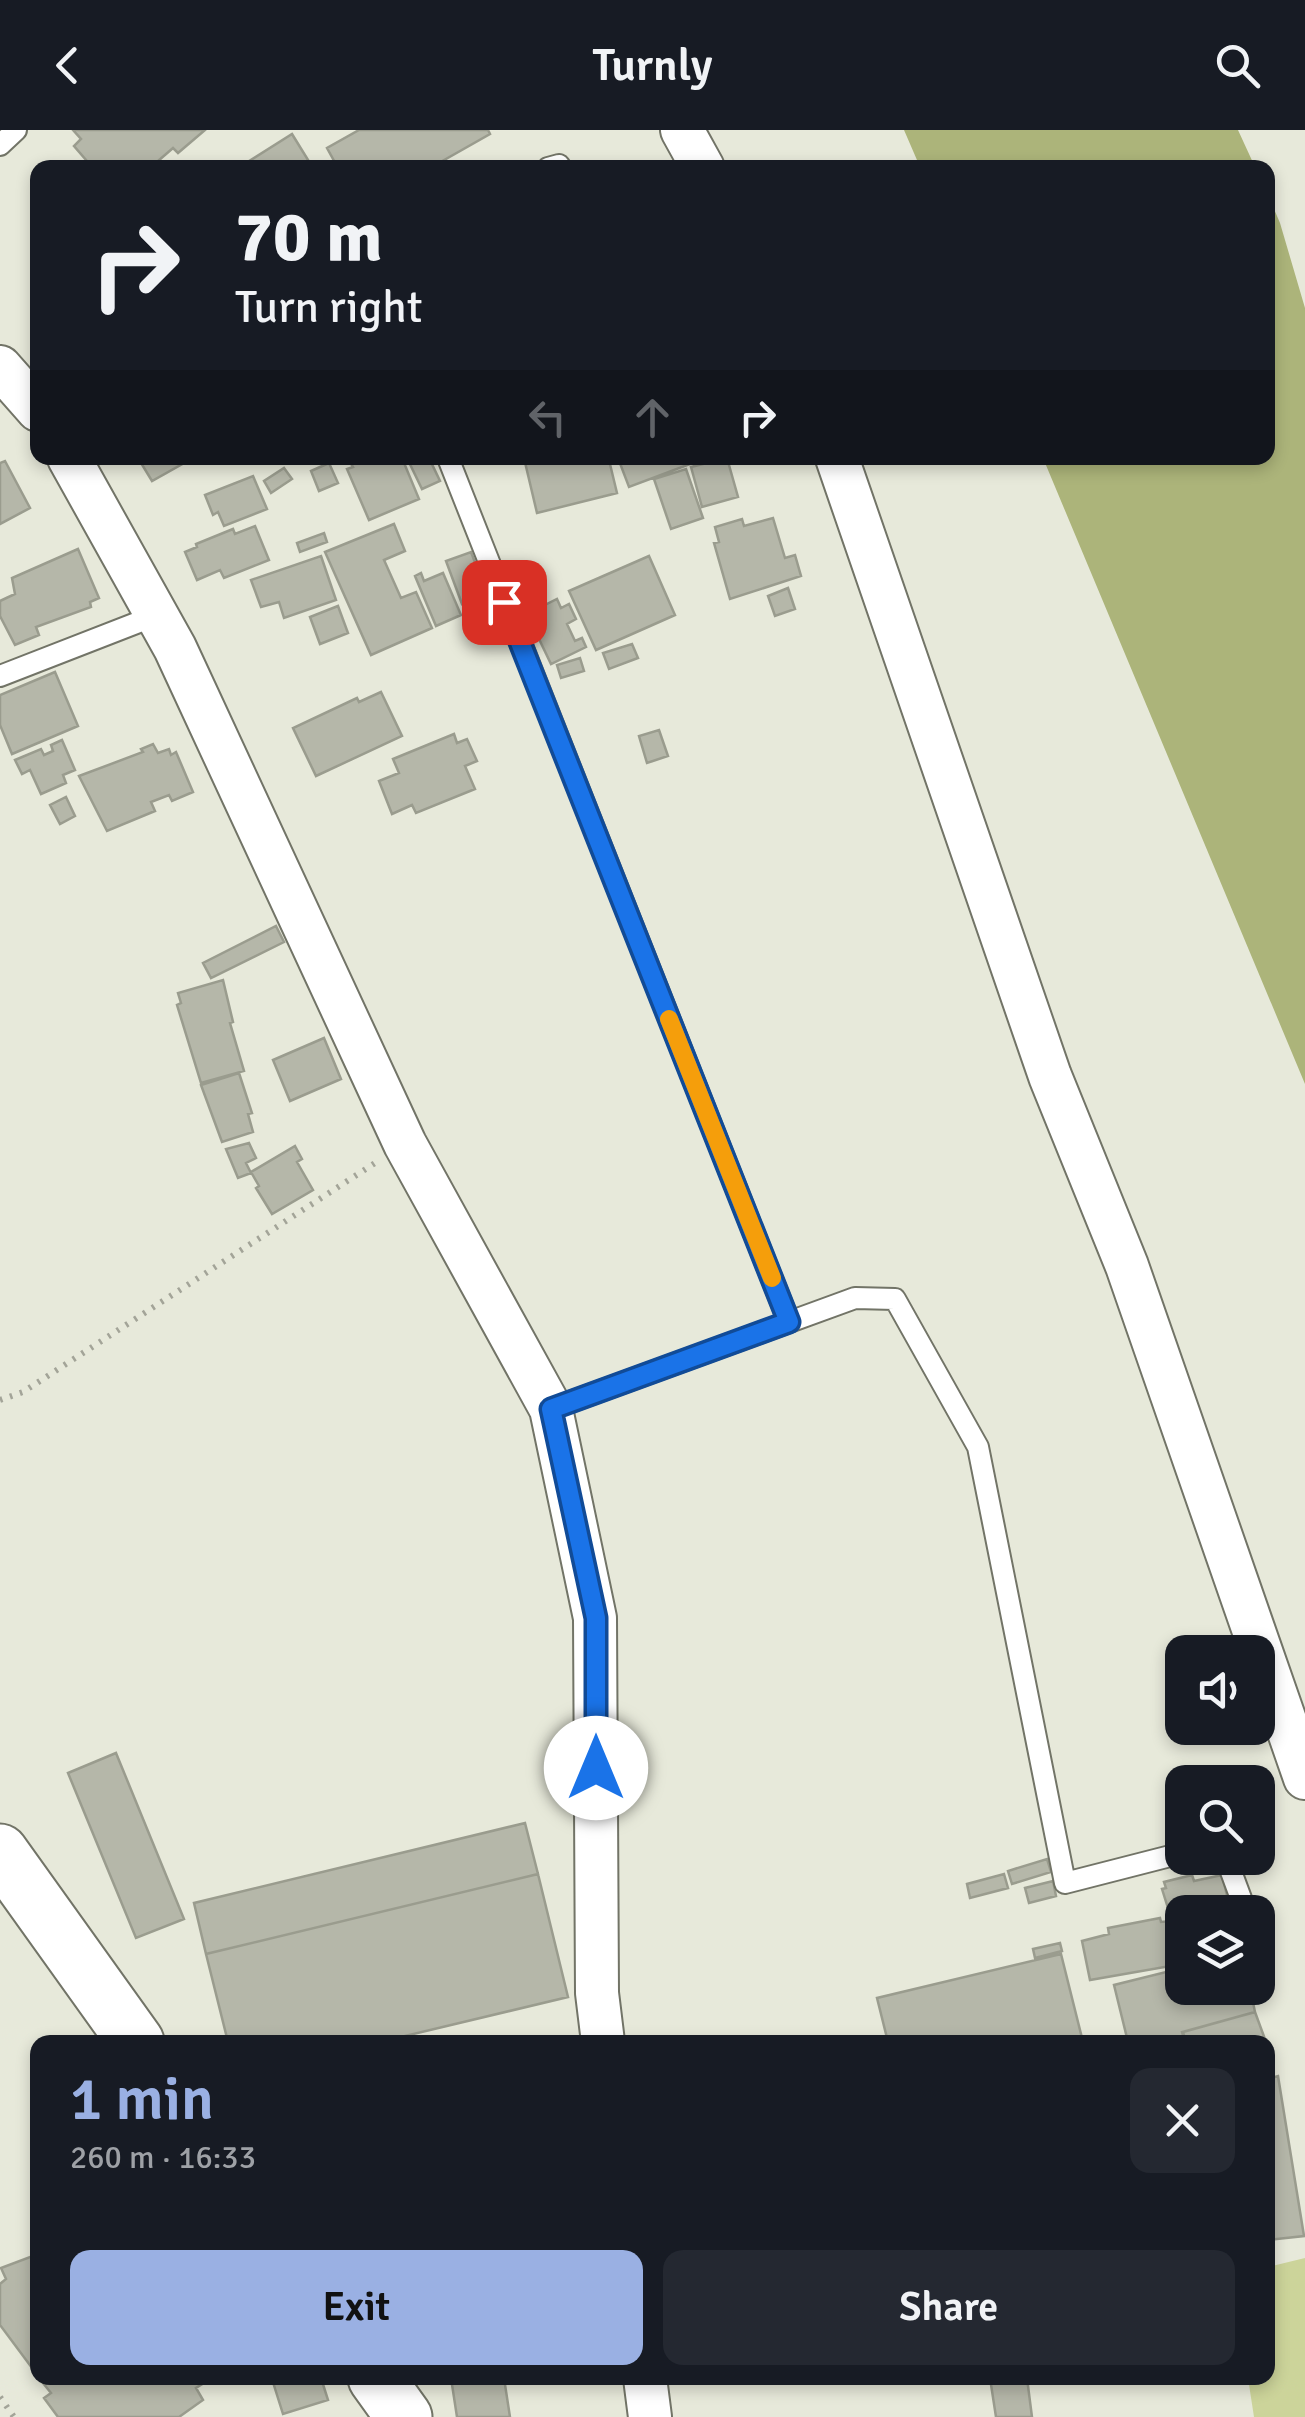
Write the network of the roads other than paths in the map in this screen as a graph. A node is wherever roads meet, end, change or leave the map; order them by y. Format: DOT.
graph roads {
  1 [pos="16,130"];
  2 [pos="682,130"];
  3 [pos="0,145"];
  4 [pos="699,160"];
  5 [pos="0,368"];
  6 [pos="30,401"];
  7 [pos="73,465"];
  8 [pos="451,465"];
  9 [pos="839,465"];
  10 [pos="156,615"];
  11 [pos="0,676"];
  12 [pos="789,1322"];
  13 [pos="551,1409"];
  14 [pos="1305,1778"];
  15 [pos="0,1852"];
  16 [pos="1165,1857"];
  17 [pos="131,2035"];
  18 [pos="602,2035"];
  19 [pos="381,2385"];
  20 [pos="646,2385"];
  21 [pos="404,2417"];
  22 [pos="650,2417"];
  1 -- 3 [label="lane"];
  2 -- 4 [label="street"];
  5 -- 6 [label="street"];
  7 -- 10 [label="street"];
  8 -- 12 [label="lane"];
  9 -- 14 [label="street"];
  10 -- 11 [label="lane"];
  10 -- 13 [label="street"];
  12 -- 13 [label="lane"];
  12 -- 16 [label="lane"];
  13 -- 18 [label="street"];
  15 -- 17 [label="main road"];
  19 -- 21 [label="main road"];
  20 -- 22 [label="street"];
}
